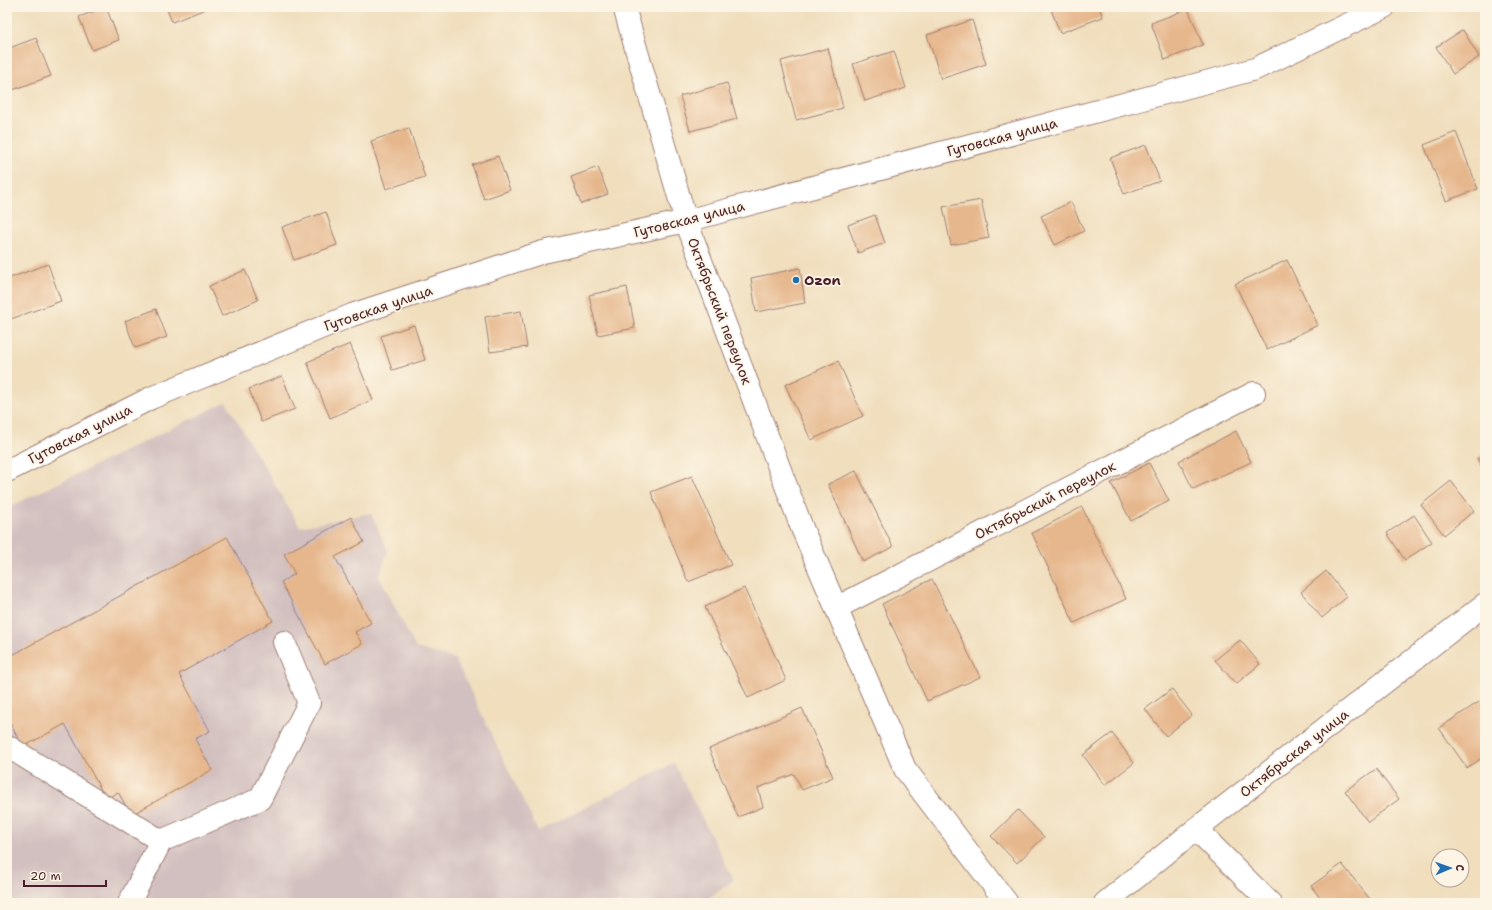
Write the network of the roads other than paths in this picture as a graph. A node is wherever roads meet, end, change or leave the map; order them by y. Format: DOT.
graph roads {
  1 [pos="624,7"];
  2 [pos="1384,7"];
  3 [pos="686,222"];
  4 [pos="1254,393"];
  5 [pos="7,471"];
  6 [pos="1485,604"];
  7 [pos="836,608"];
  8 [pos="284,642"];
  9 [pos="7,746"];
  10 [pos="1196,829"];
  11 [pos="161,842"];
  12 [pos="129,903"];
  13 [pos="1007,903"];
  14 [pos="1105,903"];
  15 [pos="1270,903"];
  1 -- 3 [label="street, Октябрьский переулок"];
  2 -- 3 [label="street, Гутовская улица"];
  3 -- 5 [label="street, Гутовская улица"];
  3 -- 7 [label="street, Октябрьский переулок"];
  4 -- 7 [label="street, Октябрьский переулок"];
  6 -- 10 [label="street, Октябрьская улица"];
  7 -- 13 [label="street, Октябрьский переулок"];
  8 -- 11 [label="street"];
  9 -- 11 [label="street"];
  10 -- 14 [label="street, Октябрьская улица"];
  10 -- 15 [label="street"];
  11 -- 12 [label="street"];
}
